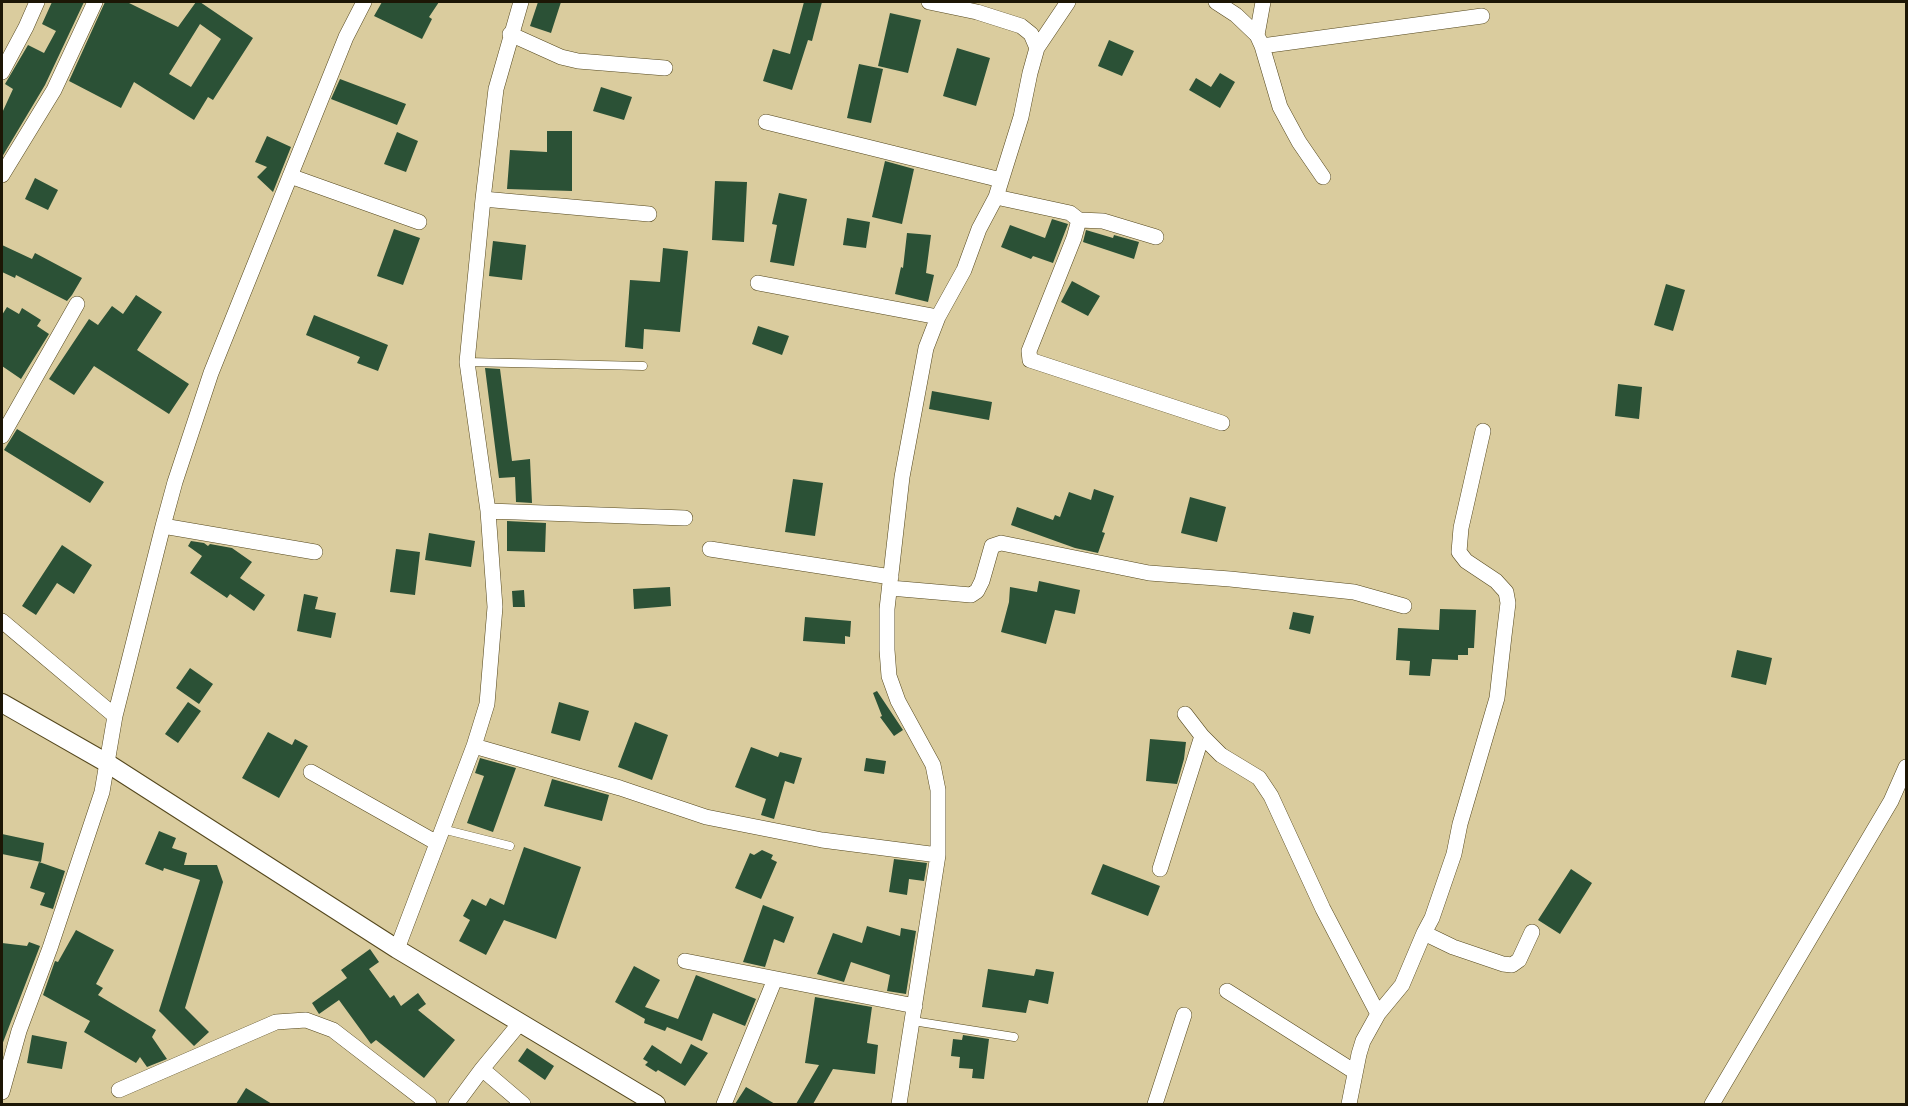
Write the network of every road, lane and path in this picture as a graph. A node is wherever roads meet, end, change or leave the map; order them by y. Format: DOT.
graph roads {
  1 [pos="37,2"];
  2 [pos="95,2"];
  3 [pos="364,2"];
  4 [pos="521,2"];
  5 [pos="929,2"];
  6 [pos="1068,2"];
  7 [pos="1216,2"];
  8 [pos="1263,2"];
  9 [pos="1482,16"];
  10 [pos="510,34"];
  11 [pos="1260,40"];
  12 [pos="1037,48"];
  13 [pos="665,68"];
  14 [pos="2,72"];
  15 [pos="766,122"];
  16 [pos="2,175"];
  17 [pos="290,176"];
  18 [pos="1323,177"];
  19 [pos="1001,180"];
  20 [pos="996,197"];
  21 [pos="483,199"];
  22 [pos="649,214"];
  23 [pos="1079,220"];
  24 [pos="419,222"];
  25 [pos="1156,237"];
  26 [pos="758,283"];
  27 [pos="76,304"];
  28 [pos="938,317"];
  29 [pos="467,362"];
  30 [pos="644,366"];
  31 [pos="1222,423"];
  32 [pos="1483,431"];
  33 [pos="2,436"];
  34 [pos="488,511"];
  35 [pos="685,518"];
  36 [pos="163,526"];
  37 [pos="710,549"];
  38 [pos="315,552"];
  39 [pos="890,582"];
  40 [pos="1404,606"];
  41 [pos="2,621"];
  42 [pos="2,703"];
  43 [pos="1185,714"];
  44 [pos="115,716"];
  45 [pos="1202,736"];
  46 [pos="474,746"];
  47 [pos="107,763"];
  48 [pos="1906,767"];
  49 [pos="311,772"];
  50 [pos="439,836"];
  51 [pos="510,846"];
  52 [pos="938,855"];
  53 [pos="1160,869"];
  54 [pos="1532,932"];
  55 [pos="1424,933"];
  56 [pos="396,949"];
  57 [pos="685,962"];
  58 [pos="775,980"];
  59 [pos="1227,991"];
  60 [pos="914,1014"];
  61 [pos="1184,1014"];
  62 [pos="1378,1014"];
  63 [pos="520,1023"];
  64 [pos="1014,1037"];
  65 [pos="482,1069"];
  66 [pos="1355,1071"];
  67 [pos="119,1090"];
  68 [pos="2,1092"];
  69 [pos="429,1104"];
  70 [pos="456,1104"];
  71 [pos="523,1104"];
  72 [pos="656,1104"];
  73 [pos="724,1104"];
  74 [pos="899,1104"];
  75 [pos="1155,1104"];
  76 [pos="1348,1104"];
  77 [pos="1712,1104"];
  1 -- 14 [label="street"];
  2 -- 16 [label="street"];
  3 -- 17 [label="street"];
  4 -- 10 [label="street"];
  5 -- 12 [label="street"];
  6 -- 12 [label="street"];
  7 -- 11 [label="street"];
  8 -- 11 [label="street"];
  9 -- 11 [label="street"];
  10 -- 13 [label="street"];
  10 -- 21 [label="street"];
  11 -- 18 [label="street"];
  12 -- 19 [label="street"];
  15 -- 19 [label="street"];
  17 -- 24 [label="street"];
  17 -- 36 [label="street"];
  19 -- 20 [label="street"];
  20 -- 23 [label="street"];
  20 -- 28 [label="street"];
  21 -- 22 [label="street"];
  21 -- 29 [label="street"];
  23 -- 25 [label="street"];
  23 -- 31 [label="street"];
  26 -- 28 [label="street"];
  27 -- 33 [label="street"];
  28 -- 39 [label="street"];
  29 -- 30 [label="lane"];
  29 -- 34 [label="street"];
  32 -- 55 [label="street"];
  34 -- 35 [label="street"];
  34 -- 46 [label="street"];
  36 -- 38 [label="street"];
  36 -- 44 [label="street"];
  37 -- 39 [label="street"];
  39 -- 40 [label="street"];
  39 -- 52 [label="street"];
  41 -- 44 [label="street"];
  42 -- 47 [label="street"];
  43 -- 45 [label="street"];
  44 -- 47 [label="street"];
  45 -- 53 [label="street"];
  45 -- 62 [label="street"];
  46 -- 50 [label="street"];
  46 -- 52 [label="street"];
  47 -- 56 [label="street"];
  47 -- 68 [label="street"];
  48 -- 77 [label="street"];
  49 -- 50 [label="street"];
  50 -- 51 [label="lane"];
  50 -- 56 [label="street"];
  52 -- 60 [label="street"];
  54 -- 55 [label="street"];
  55 -- 62 [label="street"];
  56 -- 63 [label="street"];
  57 -- 58 [label="street"];
  58 -- 60 [label="street"];
  58 -- 73 [label="street"];
  59 -- 66 [label="street"];
  60 -- 64 [label="lane"];
  60 -- 74 [label="street"];
  61 -- 75 [label="street"];
  62 -- 66 [label="street"];
  63 -- 65 [label="street"];
  63 -- 72 [label="street"];
  65 -- 70 [label="street"];
  65 -- 71 [label="street"];
  66 -- 76 [label="street"];
  67 -- 69 [label="street"];
}
